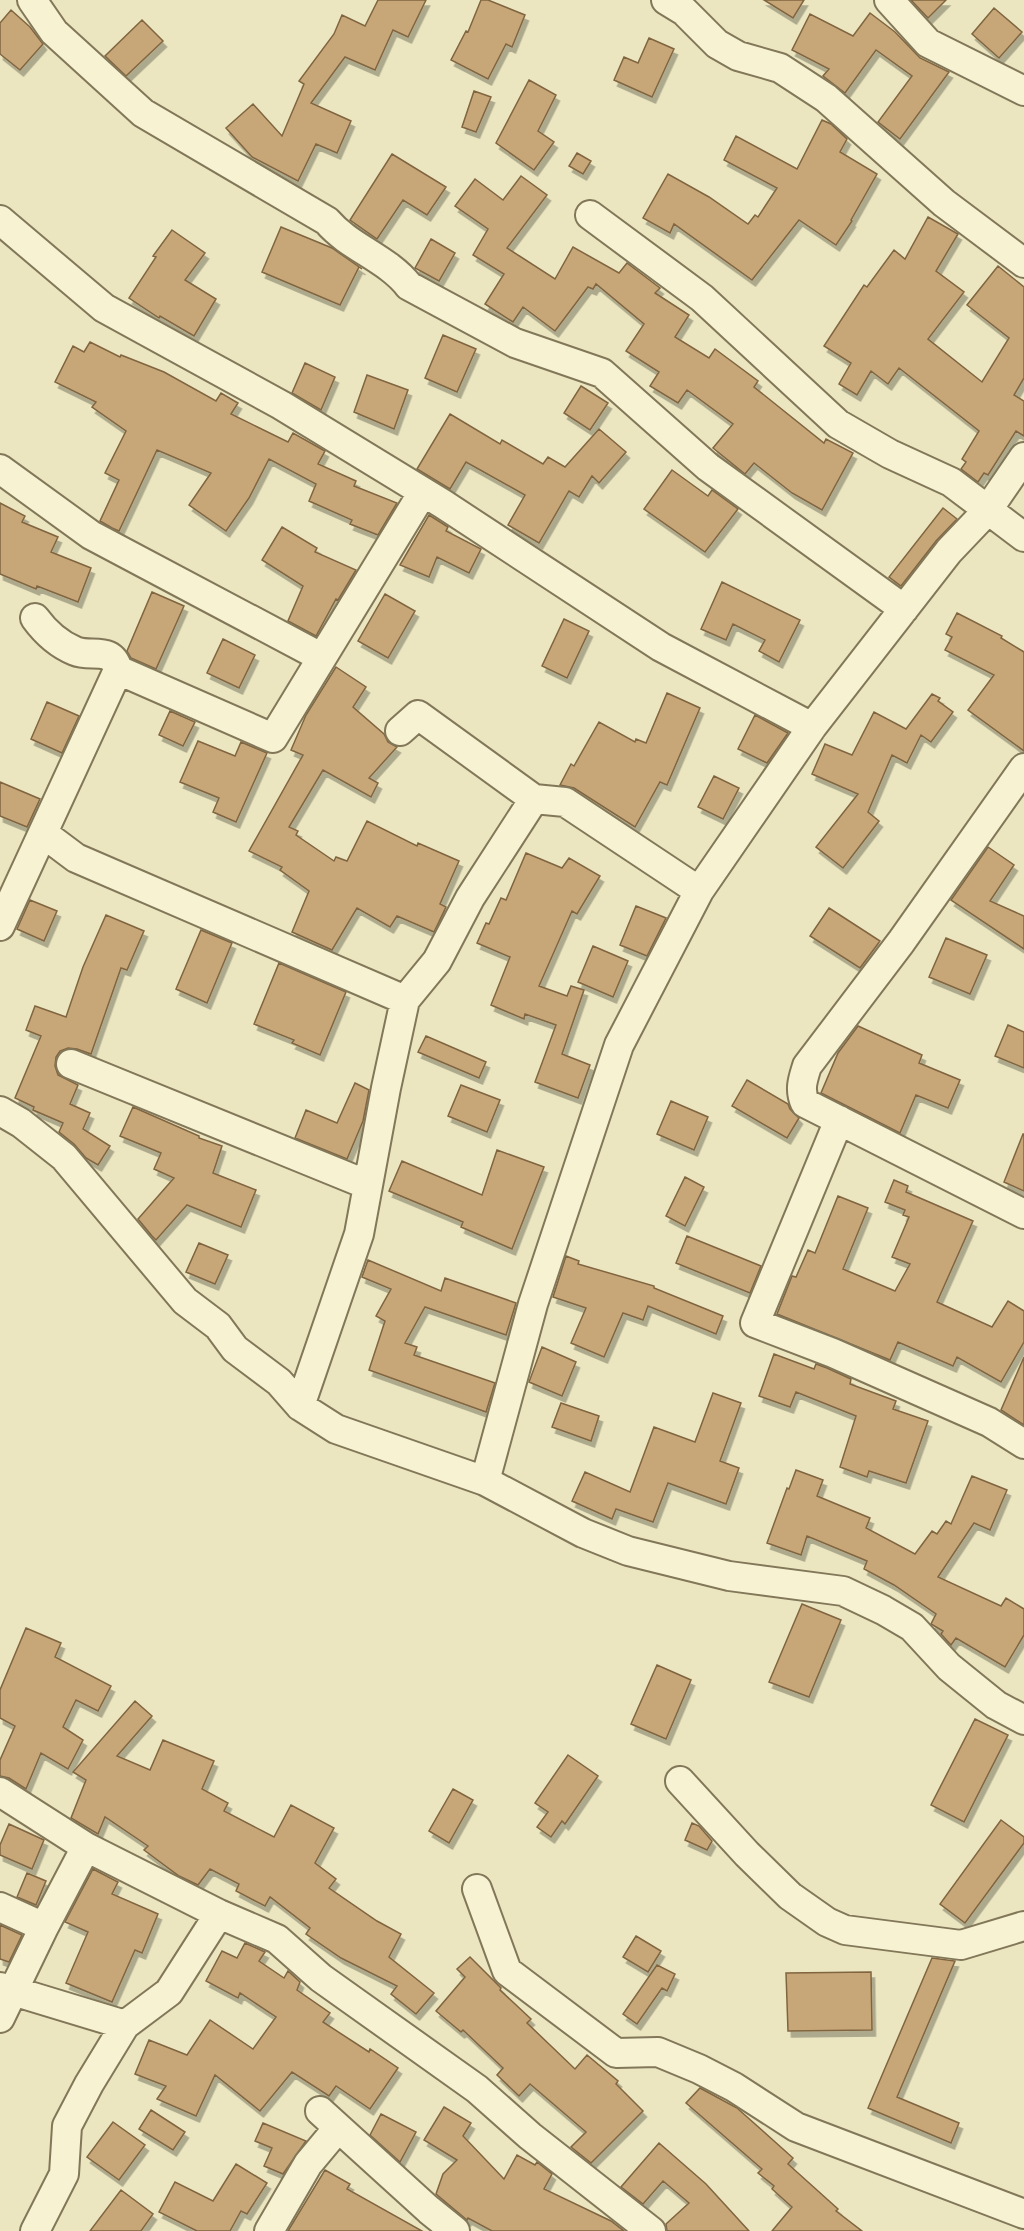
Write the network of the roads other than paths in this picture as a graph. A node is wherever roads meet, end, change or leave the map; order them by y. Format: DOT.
graph roads {
  1 [pos="32,0"];
  2 [pos="889,0"];
  3 [pos="680,4"];
  4 [pos="1024,92"];
  5 [pos="590,215"];
  6 [pos="0,220"];
  7 [pos="1024,263"];
  8 [pos="1024,457"];
  9 [pos="0,469"];
  10 [pos="423,492"];
  11 [pos="987,511"];
  12 [pos="1024,537"];
  13 [pos="904,609"];
  14 [pos="35,618"];
  15 [pos="321,657"];
  16 [pos="118,670"];
  17 [pos="812,727"];
  18 [pos="400,731"];
  19 [pos="1024,768"];
  20 [pos="534,799"];
  21 [pos="44,834"];
  22 [pos="699,891"];
  23 [pos="0,926"];
  24 [pos="405,1000"];
  25 [pos="71,1064"];
  26 [pos="0,1111"];
  27 [pos="839,1120"];
  28 [pos="368,1185"];
  29 [pos="1024,1214"];
  30 [pos="300,1406"];
  31 [pos="1024,1444"];
  32 [pos="485,1481"];
  33 [pos="1024,1720"];
  34 [pos="680,1781"];
  35 [pos="0,1792"];
  36 [pos="86,1847"];
  37 [pos="477,1889"];
  38 [pos="0,1907"];
  39 [pos="219,1914"];
  40 [pos="1024,1926"];
  41 [pos="44,1927"];
  42 [pos="6,1989"];
  43 [pos="0,2018"];
  44 [pos="125,2025"];
  45 [pos="1024,2214"];
  46 [pos="35,2231"];
  47 [pos="269,2231"];
  48 [pos="455,2231"];
  49 [pos="651,2231"];
  1 -- 13 [label="street"];
  2 -- 4 [label="street"];
  3 -- 7 [label="street"];
  5 -- 11 [label="street"];
  6 -- 10 [label="street"];
  8 -- 11 [label="street"];
  9 -- 15 [label="street"];
  10 -- 15 [label="street"];
  10 -- 17 [label="street"];
  11 -- 12 [label="street"];
  11 -- 13 [label="street"];
  13 -- 17 [label="street"];
  14 -- 16 [label="street"];
  15 -- 16 [label="street"];
  16 -- 21 [label="street"];
  17 -- 22 [label="street"];
  18 -- 20 [label="street"];
  19 -- 27 [label="street"];
  20 -- 22 [label="street"];
  20 -- 24 [label="street"];
  21 -- 23 [label="street"];
  21 -- 24 [label="street"];
  22 -- 32 [label="street"];
  24 -- 28 [label="street"];
  25 -- 28 [label="street"];
  26 -- 30 [label="street"];
  27 -- 29 [label="street"];
  27 -- 31 [label="street"];
  28 -- 30 [label="street"];
  30 -- 32 [label="street"];
  32 -- 33 [label="street"];
  34 -- 40 [label="street"];
  35 -- 36 [label="street"];
  36 -- 39 [label="street"];
  36 -- 41 [label="street"];
  37 -- 45 [label="street"];
  38 -- 41 [label="street"];
  39 -- 44 [label="street"];
  39 -- 49 [label="street"];
  41 -- 42 [label="street"];
  42 -- 43 [label="street"];
  42 -- 44 [label="street"];
  44 -- 46 [label="street"];
  47 -- 48 [label="street"];
}
